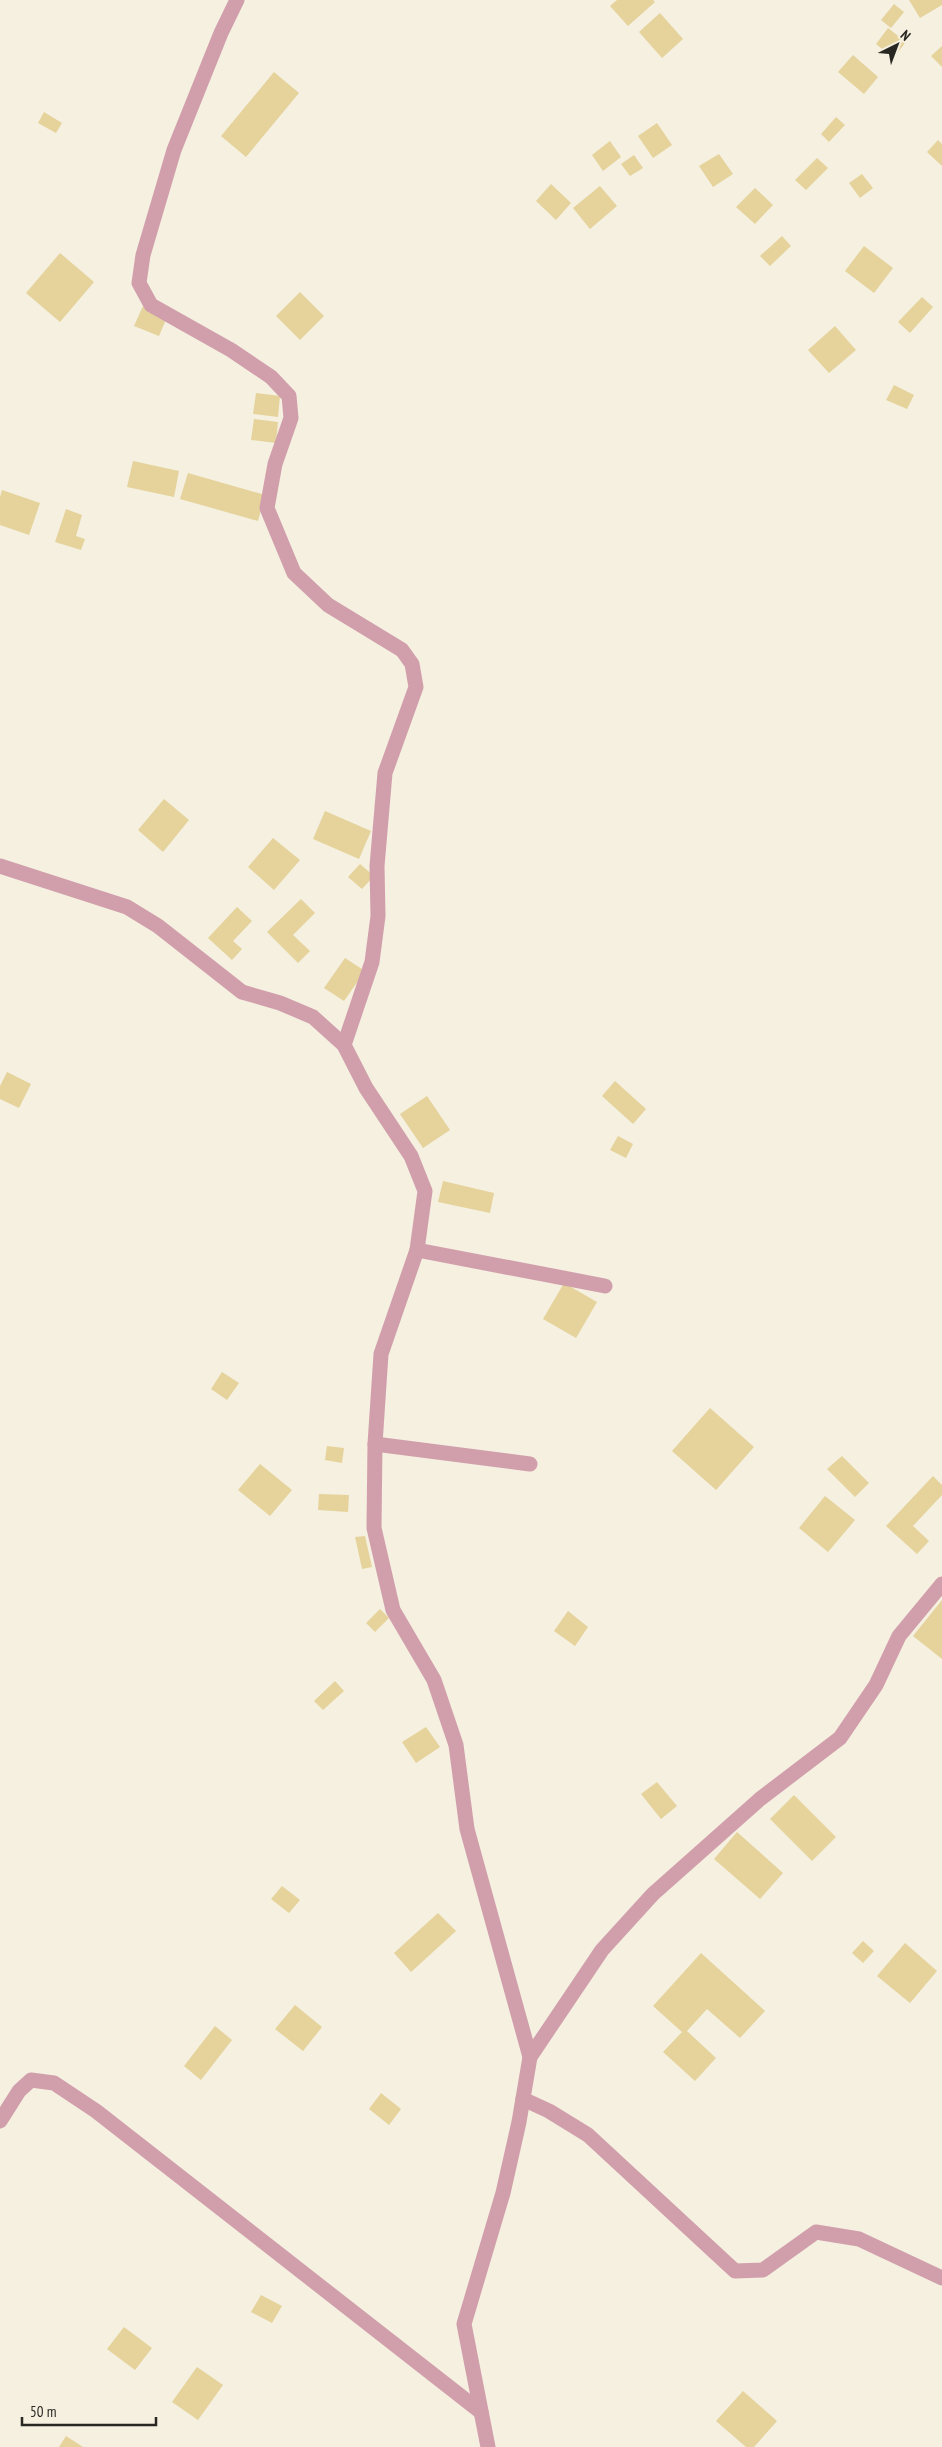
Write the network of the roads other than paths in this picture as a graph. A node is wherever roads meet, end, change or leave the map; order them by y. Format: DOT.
graph roads {
  1 [pos="237,0"];
  2 [pos="0,866"];
  3 [pos="344,1045"];
  4 [pos="417,1250"];
  5 [pos="606,1286"];
  6 [pos="375,1444"];
  7 [pos="530,1464"];
  8 [pos="942,1584"];
  9 [pos="530,2057"];
  10 [pos="523,2099"];
  11 [pos="0,2121"];
  12 [pos="942,2278"];
  13 [pos="480,2412"];
  14 [pos="488,2447"];
  1 -- 3 [label="street"];
  2 -- 3 [label="street"];
  3 -- 4 [label="street"];
  4 -- 5 [label="street"];
  4 -- 6 [label="street"];
  6 -- 7 [label="street"];
  6 -- 9 [label="street"];
  8 -- 9 [label="street"];
  9 -- 10 [label="street"];
  10 -- 12 [label="street"];
  10 -- 13 [label="street"];
  11 -- 13 [label="street"];
  13 -- 14 [label="street"];
}
